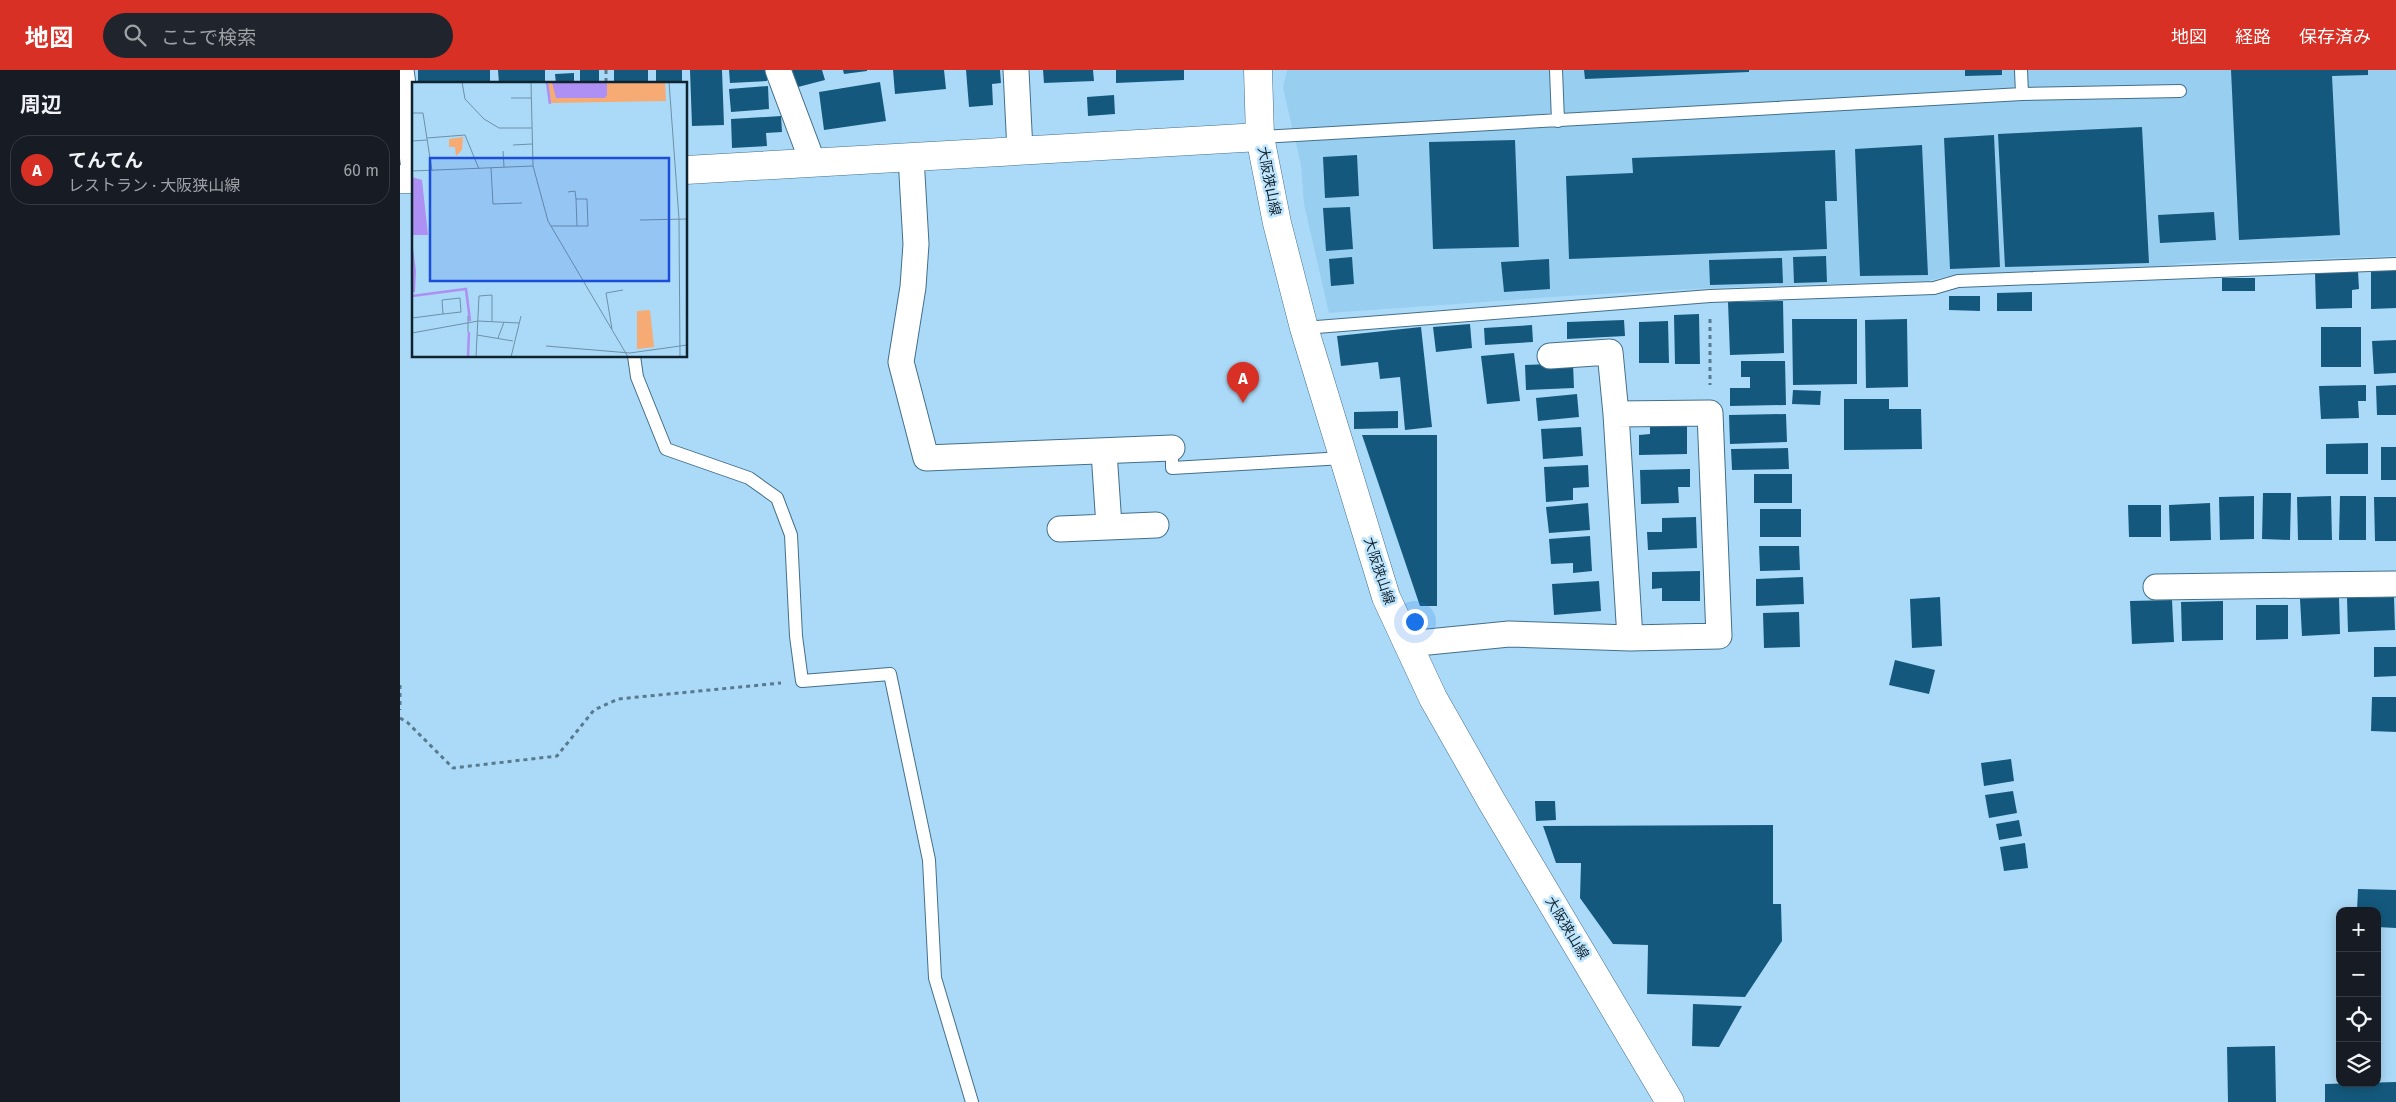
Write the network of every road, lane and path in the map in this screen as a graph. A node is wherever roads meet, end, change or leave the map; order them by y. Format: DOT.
graph roads {
  1 [pos="401,70"];
  2 [pos="778,70"];
  3 [pos="1016,70"];
  4 [pos="1258,70"];
  5 [pos="1556,70"];
  6 [pos="2021,70"];
  7 [pos="2180,90"];
  8 [pos="2022,94"];
  9 [pos="1558,120"];
  10 [pos="1260,137"];
  11 [pos="1020,151"];
  12 [pos="412,154"];
  13 [pos="911,157"];
  14 [pos="813,163"];
  15 [pos="688,170"];
  16 [pos="2396,264"];
  17 [pos="1710,296"];
  18 [pos="1304,328"];
  19 [pos="1550,356"];
  20 [pos="634,358"];
  21 [pos="1710,412"];
  22 [pos="1616,414"];
  23 [pos="1172,448"];
  24 [pos="1104,452"];
  25 [pos="1344,458"];
  26 [pos="1156,525"];
  27 [pos="1109,526"];
  28 [pos="1060,528"];
  29 [pos="2396,584"];
  30 [pos="2156,586"];
  31 [pos="1630,638"];
  32 [pos="1408,644"];
  33 [pos="802,681"];
  34 [pos="400,685"];
  35 [pos="400,710"];
  36 [pos="400,718"];
  37 [pos="972,1102"];
  38 [pos="1670,1102"];
  1 -- 12 [label="street"];
  2 -- 14 [label="street"];
  3 -- 11 [label="street"];
  4 -- 10 [label="main road, 大阪狭山線"];
  5 -- 9 [label="lane"];
  6 -- 8 [label="lane"];
  7 -- 8 [label="lane"];
  8 -- 9 [label="lane"];
  9 -- 10 [label="lane"];
  10 -- 11 [label="main road"];
  10 -- 18 [label="main road, 大阪狭山線"];
  11 -- 13 [label="main road"];
  13 -- 14 [label="main road"];
  13 -- 24 [label="street"];
  14 -- 15 [label="main road"];
  16 -- 17 [label="lane"];
  17 -- 18 [label="lane"];
  17 -- 21 [label="path"];
  18 -- 25 [label="main road, 大阪狭山線"];
  19 -- 22 [label="street"];
  20 -- 33 [label="lane"];
  21 -- 22 [label="street"];
  21 -- 31 [label="street"];
  22 -- 31 [label="street"];
  23 -- 24 [label="street"];
  23 -- 25 [label="lane"];
  24 -- 27 [label="street"];
  25 -- 32 [label="main road, 大阪狭山線"];
  26 -- 27 [label="street"];
  27 -- 28 [label="street"];
  29 -- 30 [label="street"];
  31 -- 32 [label="street"];
  32 -- 38 [label="main road, 大阪狭山線"];
  33 -- 36 [label="path"];
  33 -- 37 [label="lane"];
  34 -- 35 [label="path"];
}
